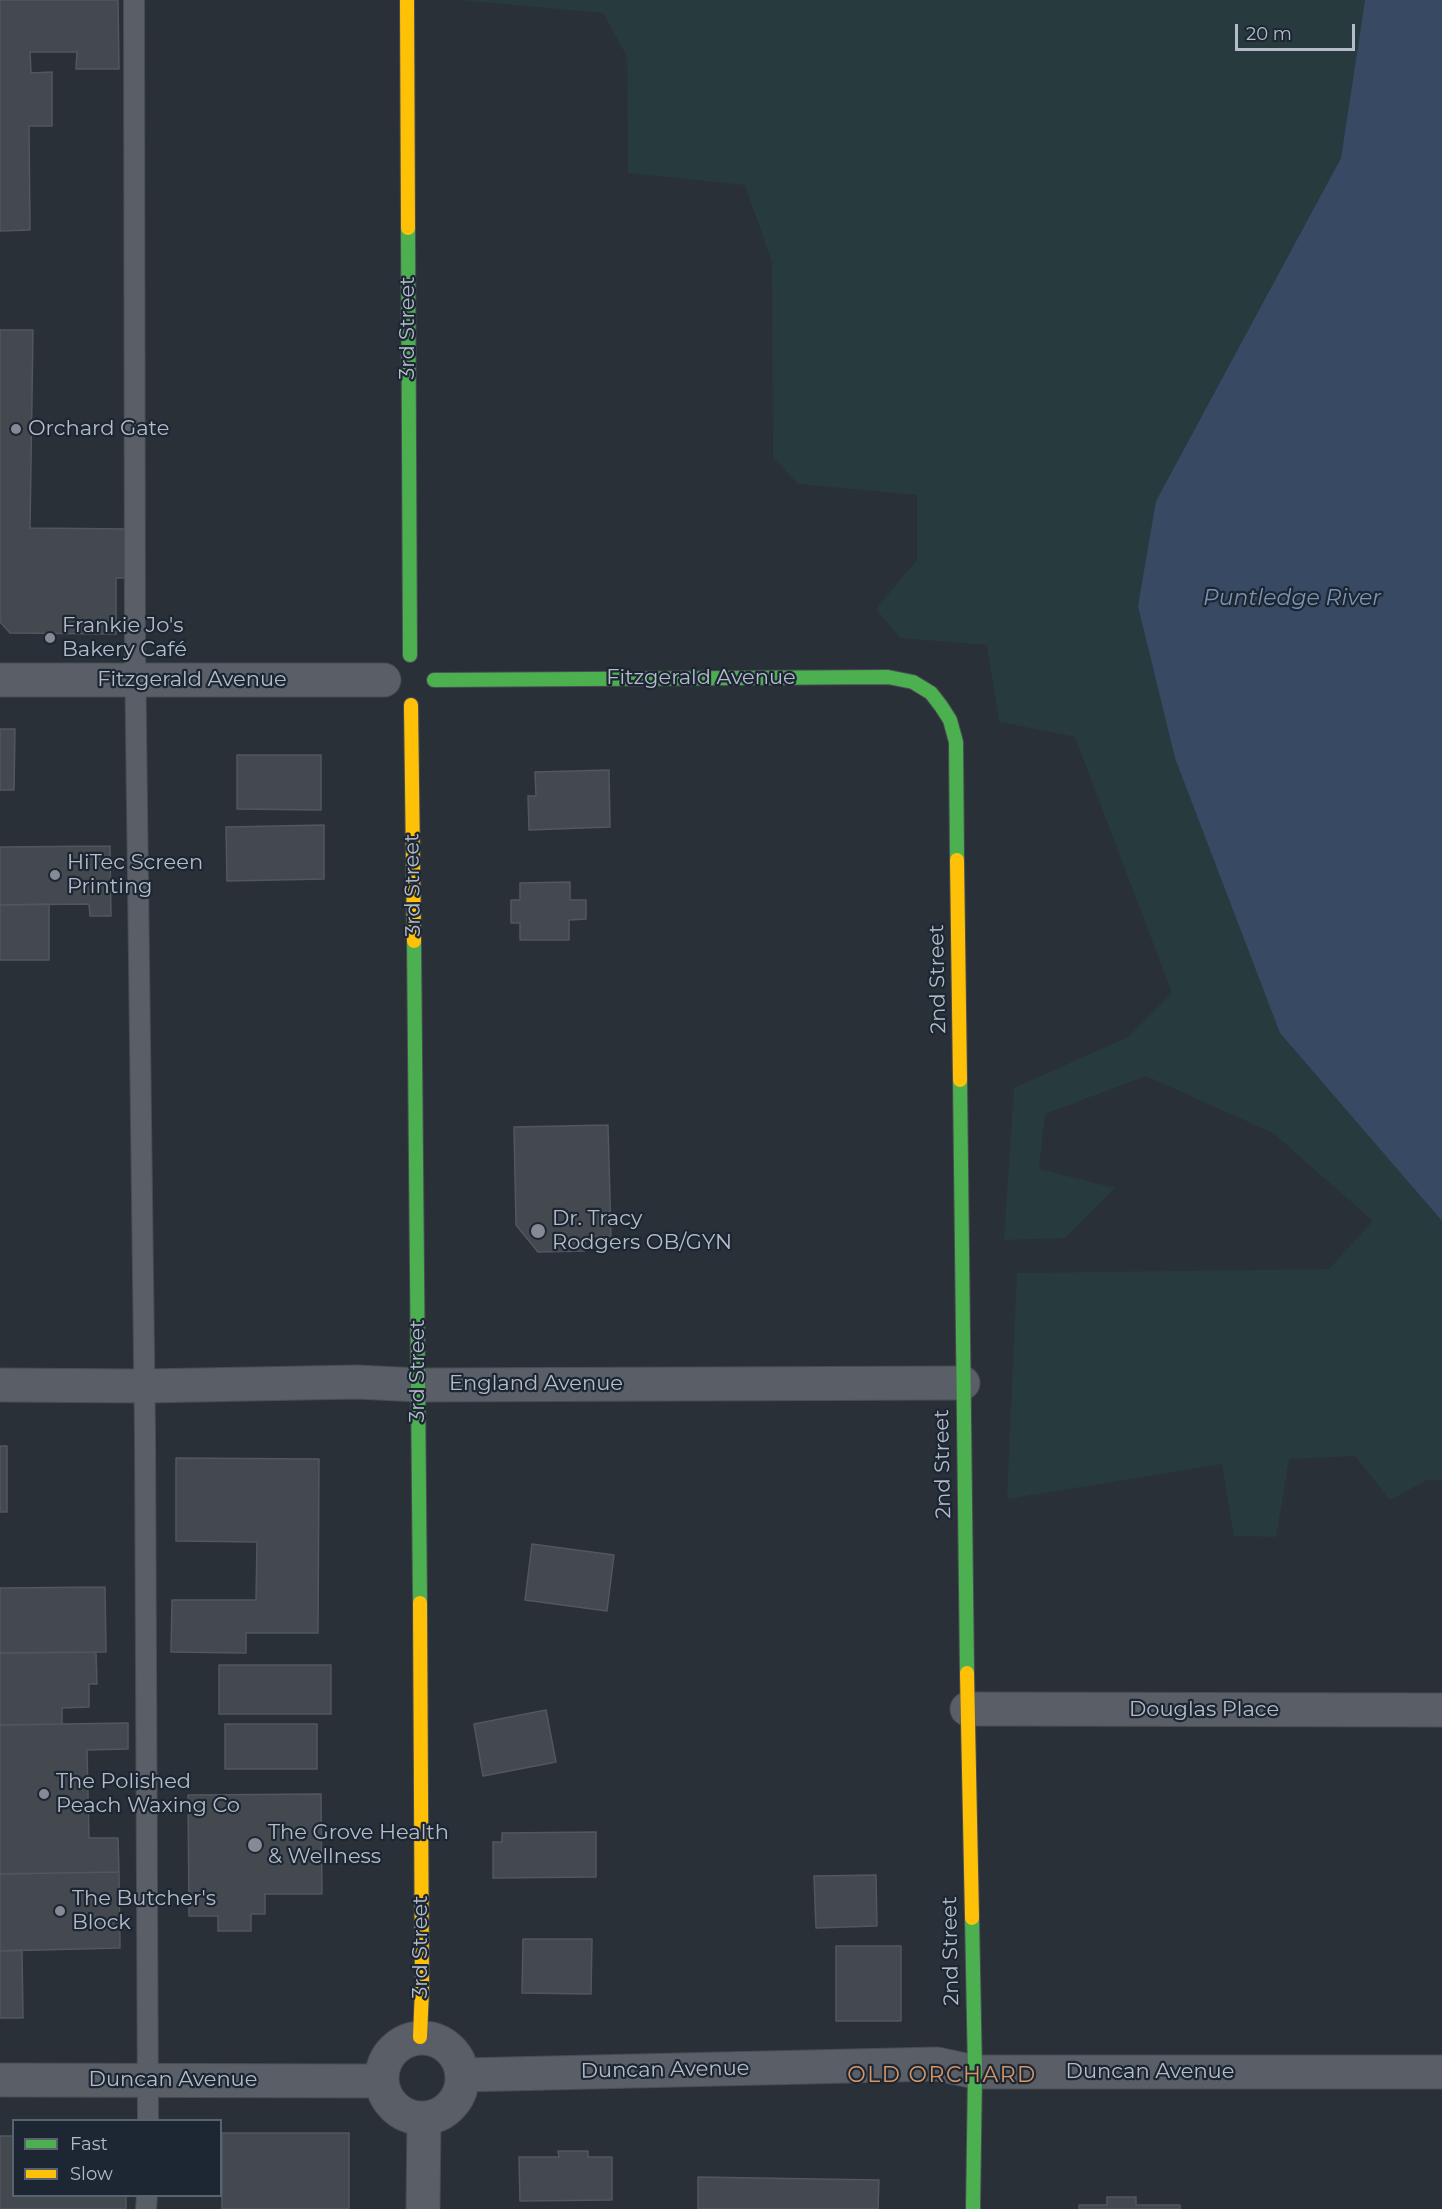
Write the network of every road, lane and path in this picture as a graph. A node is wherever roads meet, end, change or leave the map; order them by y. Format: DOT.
graph roads {
  1 [pos="134,0"];
  2 [pos="407,0"];
  3 [pos="410,656"];
  4 [pos="0,680"];
  5 [pos="135,680"];
  6 [pos="384,680"];
  7 [pos="434,680"];
  8 [pos="411,705"];
  9 [pos="950,720"];
  10 [pos="963,1383"];
  11 [pos="0,1385"];
  12 [pos="418,1385"];
  13 [pos="145,1386"];
  14 [pos="967,1709"];
  15 [pos="1442,1710"];
  16 [pos="420,2037"];
  17 [pos="975,2072"];
  18 [pos="1442,2072"];
  19 [pos="463,2075"];
  20 [pos="0,2080"];
  21 [pos="149,2080"];
  22 [pos="382,2081"];
  23 [pos="424,2118"];
  24 [pos="148,2119"];
  25 [pos="423,2209"];
  26 [pos="973,2209"];
  1 -- 5 [label="lane"];
  2 -- 3 [label="street, 3rd Street"];
  3 -- 6 [label="street"];
  3 -- 7 [label="street"];
  4 -- 5 [label="street, Fitzgerald Avenue"];
  5 -- 6 [label="street, Fitzgerald Avenue"];
  5 -- 13 [label="lane"];
  6 -- 8 [label="street"];
  7 -- 8 [label="street"];
  7 -- 9 [label="street, Fitzgerald Avenue"];
  8 -- 12 [label="street, 3rd Street"];
  9 -- 10 [label="street, 2nd Street"];
  10 -- 12 [label="street, England Avenue"];
  10 -- 14 [label="street, 2nd Street"];
  11 -- 13 [label="street, England Avenue"];
  12 -- 13 [label="street, England Avenue"];
  12 -- 16 [label="street, 3rd Street"];
  13 -- 21 [label="lane"];
  14 -- 15 [label="street, Douglas Place"];
  14 -- 17 [label="street, 2nd Street"];
  16 -- 19 [label="street"];
  16 -- 22 [label="street"];
  17 -- 18 [label="street, Duncan Avenue"];
  17 -- 19 [label="street, Duncan Avenue"];
  17 -- 26 [label="street, 2nd Street"];
  19 -- 23 [label="street"];
  20 -- 21 [label="street, Duncan Avenue"];
  21 -- 22 [label="street, Duncan Avenue"];
  21 -- 24 [label="lane"];
  22 -- 23 [label="street"];
  23 -- 25 [label="street"];
}
